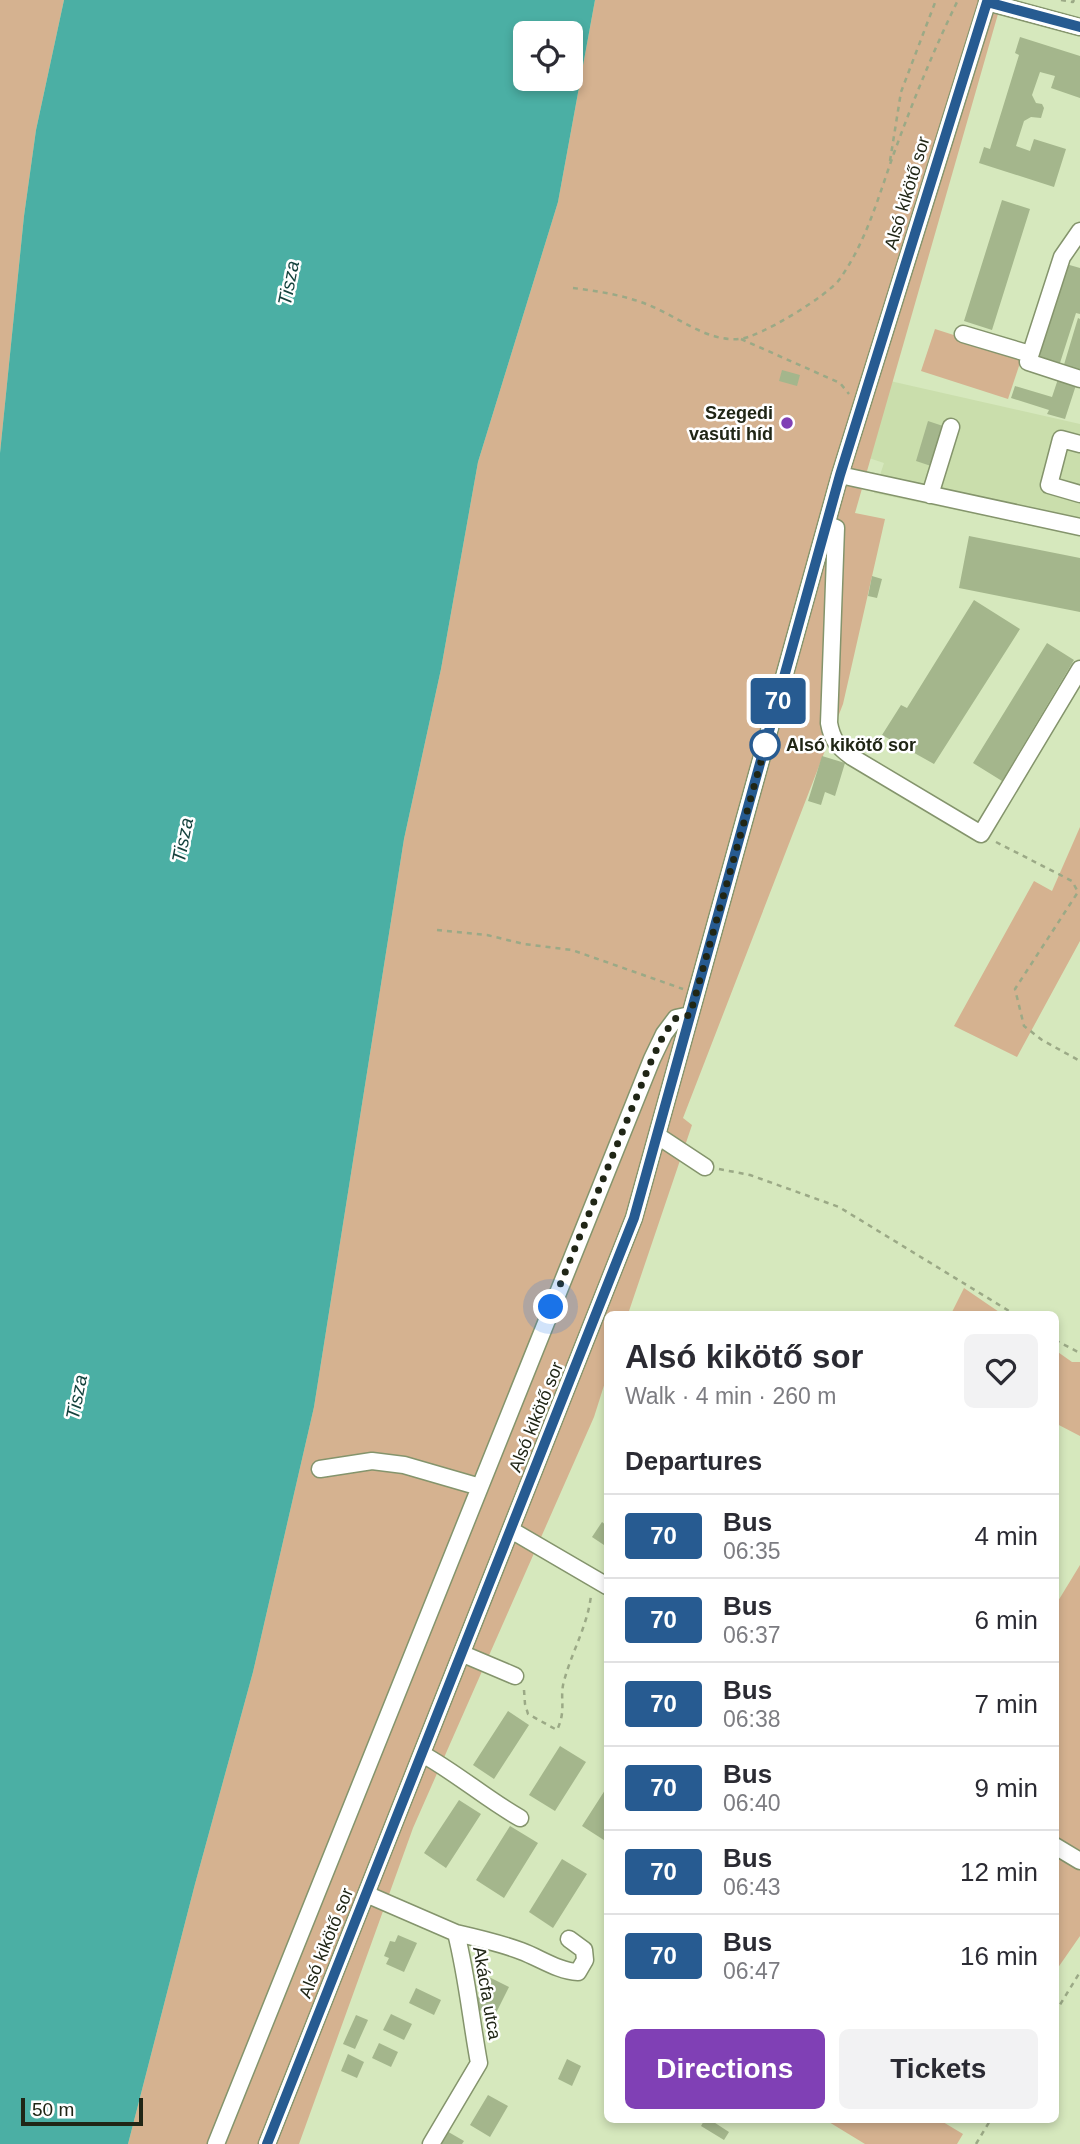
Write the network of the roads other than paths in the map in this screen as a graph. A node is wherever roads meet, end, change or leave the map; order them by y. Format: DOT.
graph roads {
  1 [pos="988,1"];
  2 [pos="1080,27"];
  3 [pos="1080,231"];
  4 [pos="963,334"];
  5 [pos="1030,354"];
  6 [pos="1080,379"];
  7 [pos="951,427"];
  8 [pos="1080,444"];
  9 [pos="840,475"];
  10 [pos="1080,494"];
  11 [pos="930,495"];
  12 [pos="827,524"];
  13 [pos="1080,527"];
  14 [pos="1080,669"];
  15 [pos="690,1015"];
  16 [pos="658,1136"];
  17 [pos="705,1167"];
  18 [pos="320,1469"];
  19 [pos="480,1487"];
  20 [pos="511,1530"];
  21 [pos="600,1581"];
  22 [pos="463,1654"];
  23 [pos="515,1676"];
  24 [pos="422,1754"];
  25 [pos="520,1818"];
  26 [pos="1059,1848"];
  27 [pos="1080,1861"];
  28 [pos="366,1894"];
  29 [pos="456,1933"];
  30 [pos="569,1939"];
  31 [pos="216,2144"];
  32 [pos="267,2144"];
  33 [pos="432,2144"];
  1 -- 2 [label="street"];
  1 -- 9 [label="street, Alsó kikötő sor"];
  3 -- 5 [label="street"];
  4 -- 5 [label="street"];
  5 -- 6 [label="street"];
  7 -- 11 [label="street"];
  8 -- 10 [label="street"];
  9 -- 11 [label="street"];
  9 -- 12 [label="street, Alsó kikötő sor"];
  11 -- 13 [label="street"];
  12 -- 14 [label="street"];
  12 -- 15 [label="street, Alsó kikötő sor"];
  15 -- 16 [label="street, Alsó kikötő sor"];
  15 -- 19 [label="street"];
  16 -- 17 [label="street"];
  16 -- 20 [label="street, Alsó kikötő sor"];
  18 -- 19 [label="street"];
  19 -- 31 [label="street"];
  20 -- 21 [label="street"];
  20 -- 22 [label="street, Alsó kikötő sor"];
  22 -- 23 [label="street"];
  22 -- 24 [label="street, Alsó kikötő sor"];
  24 -- 25 [label="street"];
  24 -- 28 [label="street, Alsó kikötő sor"];
  26 -- 27 [label="street"];
  28 -- 29 [label="street, Akácfa utca"];
  28 -- 32 [label="street, Alsó kikötő sor"];
  29 -- 30 [label="street"];
  29 -- 33 [label="street, Akácfa utca"];
}
